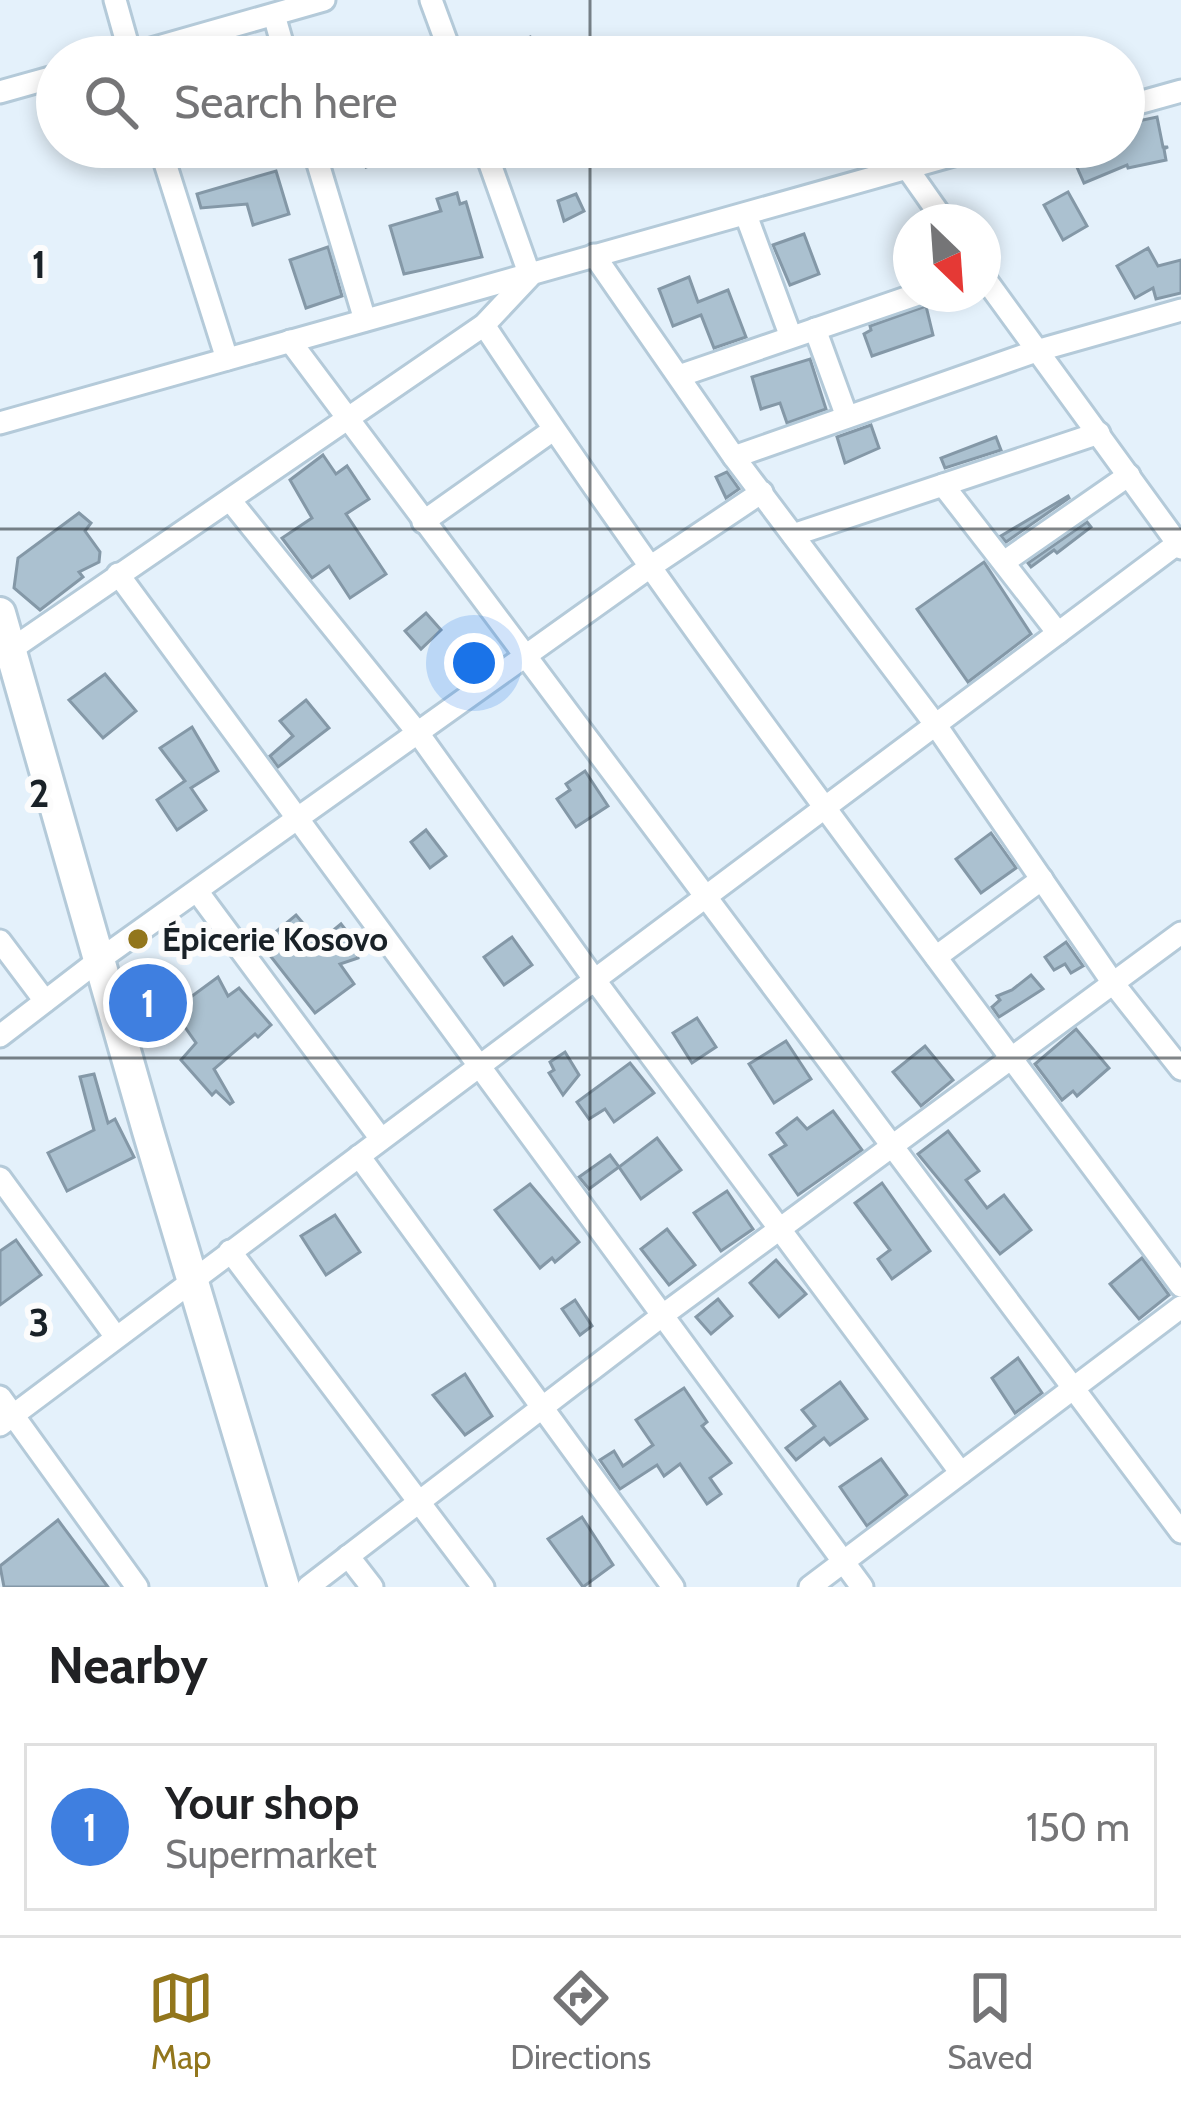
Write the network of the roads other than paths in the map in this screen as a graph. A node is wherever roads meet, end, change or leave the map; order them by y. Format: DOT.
graph roads {
  1 [pos="115,0"];
  2 [pos="323,0"];
  3 [pos="431,0"];
  4 [pos="274,15"];
  5 [pos="123,36"];
  6 [pos="199,36"];
  7 [pos="280,36"];
  8 [pos="444,36"];
  9 [pos="36,82"];
  10 [pos="1181,91"];
  11 [pos="0,92"];
  12 [pos="1145,101"];
  13 [pos="167,168"];
  14 [pos="319,168"];
  15 [pos="492,168"];
  16 [pos="907,168"];
  17 [pos="932,204"];
  18 [pos="746,215"];
  19 [pos="594,255"];
  20 [pos="530,275"];
  21 [pos="1001,301"];
  22 [pos="893,302"];
  23 [pos="1181,310"];
  24 [pos="365,320"];
  25 [pos="484,326"];
  26 [pos="815,329"];
  27 [pos="791,338"];
  28 [pos="290,341"];
  29 [pos="1036,351"];
  30 [pos="227,359"];
  31 [pos="679,376"];
  32 [pos="847,417"];
  33 [pos="347,421"];
  34 [pos="0,423"];
  35 [pos="554,430"];
  36 [pos="1099,434"];
  37 [pos="734,457"];
  38 [pos="1129,475"];
  39 [pos="943,485"];
  40 [pos="762,492"];
  41 [pos="230,500"];
  42 [pos="424,522"];
  43 [pos="793,535"];
  44 [pos="1180,544"];
  45 [pos="1004,562"];
  46 [pos="650,567"];
  47 [pos="118,574"];
  48 [pos="0,613"];
  49 [pos="1058,633"];
  50 [pos="5,654"];
  51 [pos="525,657"];
  52 [pos="935,724"];
  53 [pos="418,734"];
  54 [pos="823,808"];
  55 [pos="298,819"];
  56 [pos="1042,879"];
  57 [pos="197,891"];
  58 [pos="704,897"];
  59 [pos="1181,933"];
  60 [pos="0,941"];
  61 [pos="936,957"];
  62 [pos="99,960"];
  63 [pos="594,979"];
  64 [pos="1113,983"];
  65 [pos="45,1001"];
  66 [pos="0,1036"];
  67 [pos="1012,1058"];
  68 [pos="479,1065"];
  69 [pos="1181,1069"];
  70 [pos="381,1139"];
  71 [pos="892,1146"];
  72 [pos="358,1156"];
  73 [pos="0,1178"];
  74 [pos="778,1230"];
  75 [pos="230,1251"];
  76 [pos="192,1280"];
  77 [pos="1181,1286"];
  78 [pos="1181,1307"];
  79 [pos="663,1316"];
  80 [pos="116,1337"];
  81 [pos="1073,1388"];
  82 [pos="543,1407"];
  83 [pos="4,1412"];
  84 [pos="961,1473"];
  85 [pos="419,1502"];
  86 [pos="1181,1532"];
  87 [pos="348,1556"];
  88 [pos="844,1562"];
  89 [pos="137,1587"];
  90 [pos="284,1587"];
  91 [pos="308,1587"];
  92 [pos="371,1587"];
  93 [pos="483,1587"];
  94 [pos="673,1587"];
  95 [pos="810,1587"];
  96 [pos="862,1587"];
  1 -- 5 [label="street"];
  2 -- 4 [label="street"];
  3 -- 8 [label="street"];
  4 -- 6 [label="street"];
  4 -- 7 [label="street"];
  9 -- 11 [label="street"];
  10 -- 12 [label="street"];
  13 -- 30 [label="street"];
  14 -- 24 [label="street"];
  15 -- 20 [label="street"];
  16 -- 17 [label="street"];
  16 -- 18 [label="street"];
  18 -- 19 [label="street"];
  18 -- 27 [label="street"];
  19 -- 20 [label="street"];
  19 -- 31 [label="street"];
  20 -- 24 [label="street"];
  20 -- 25 [label="street"];
  21 -- 29 [label="street"];
  22 -- 26 [label="street"];
  23 -- 29 [label="street"];
  24 -- 28 [label="street"];
  25 -- 33 [label="street"];
  25 -- 35 [label="street"];
  26 -- 27 [label="street"];
  26 -- 32 [label="street"];
  27 -- 31 [label="street"];
  28 -- 30 [label="street"];
  28 -- 33 [label="street"];
  29 -- 32 [label="street"];
  29 -- 36 [label="street"];
  30 -- 34 [label="street"];
  31 -- 37 [label="street"];
  32 -- 37 [label="street"];
  33 -- 41 [label="street"];
  33 -- 42 [label="street"];
  35 -- 42 [label="street"];
  35 -- 46 [label="street"];
  36 -- 38 [label="street"];
  36 -- 39 [label="street"];
  37 -- 40 [label="street"];
  38 -- 44 [label="street"];
  38 -- 45 [label="street"];
  39 -- 43 [label="street"];
  39 -- 45 [label="street"];
  40 -- 43 [label="street"];
  40 -- 46 [label="street"];
  41 -- 47 [label="street"];
  41 -- 53 [label="street"];
  42 -- 51 [label="street"];
  43 -- 52 [label="street"];
  44 -- 49 [label="street"];
  45 -- 49 [label="street"];
  46 -- 51 [label="street"];
  46 -- 54 [label="street"];
  47 -- 50 [label="street"];
  47 -- 55 [label="street"];
  48 -- 50 [label="street"];
  49 -- 52 [label="street"];
  50 -- 62 [label="street"];
  51 -- 53 [label="street"];
  51 -- 58 [label="street"];
  52 -- 54 [label="street"];
  52 -- 56 [label="street"];
  53 -- 55 [label="street"];
  53 -- 63 [label="street"];
  54 -- 58 [label="street"];
  54 -- 61 [label="street"];
  55 -- 57 [label="street"];
  55 -- 68 [label="street"];
  56 -- 61 [label="street"];
  56 -- 64 [label="street"];
  57 -- 62 [label="street"];
  57 -- 70 [label="street"];
  58 -- 63 [label="street"];
  58 -- 71 [label="street"];
  59 -- 64 [label="street"];
  60 -- 65 [label="street"];
  61 -- 67 [label="street"];
  62 -- 65 [label="street"];
  62 -- 76 [label="street"];
  63 -- 68 [label="street"];
  63 -- 74 [label="street"];
  64 -- 67 [label="street"];
  64 -- 69 [label="street"];
  65 -- 66 [label="street"];
  67 -- 71 [label="street"];
  67 -- 77 [label="street"];
  68 -- 70 [label="street"];
  68 -- 79 [label="street"];
  70 -- 72 [label="street"];
  71 -- 74 [label="street"];
  71 -- 81 [label="street"];
  72 -- 75 [label="street"];
  72 -- 82 [label="street"];
  73 -- 80 [label="street"];
  74 -- 79 [label="street"];
  74 -- 84 [label="street"];
  75 -- 76 [label="street"];
  75 -- 85 [label="street"];
  76 -- 80 [label="street"];
  76 -- 90 [label="street"];
  78 -- 81 [label="street"];
  79 -- 82 [label="street"];
  79 -- 88 [label="street"];
  80 -- 83 [label="street"];
  81 -- 84 [label="street"];
  81 -- 86 [label="street"];
  82 -- 85 [label="street"];
  82 -- 94 [label="street"];
  83 -- 89 [label="street"];
  84 -- 88 [label="street"];
  85 -- 87 [label="street"];
  85 -- 93 [label="street"];
  87 -- 91 [label="street"];
  87 -- 92 [label="street"];
  88 -- 95 [label="street"];
  88 -- 96 [label="street"];
}
